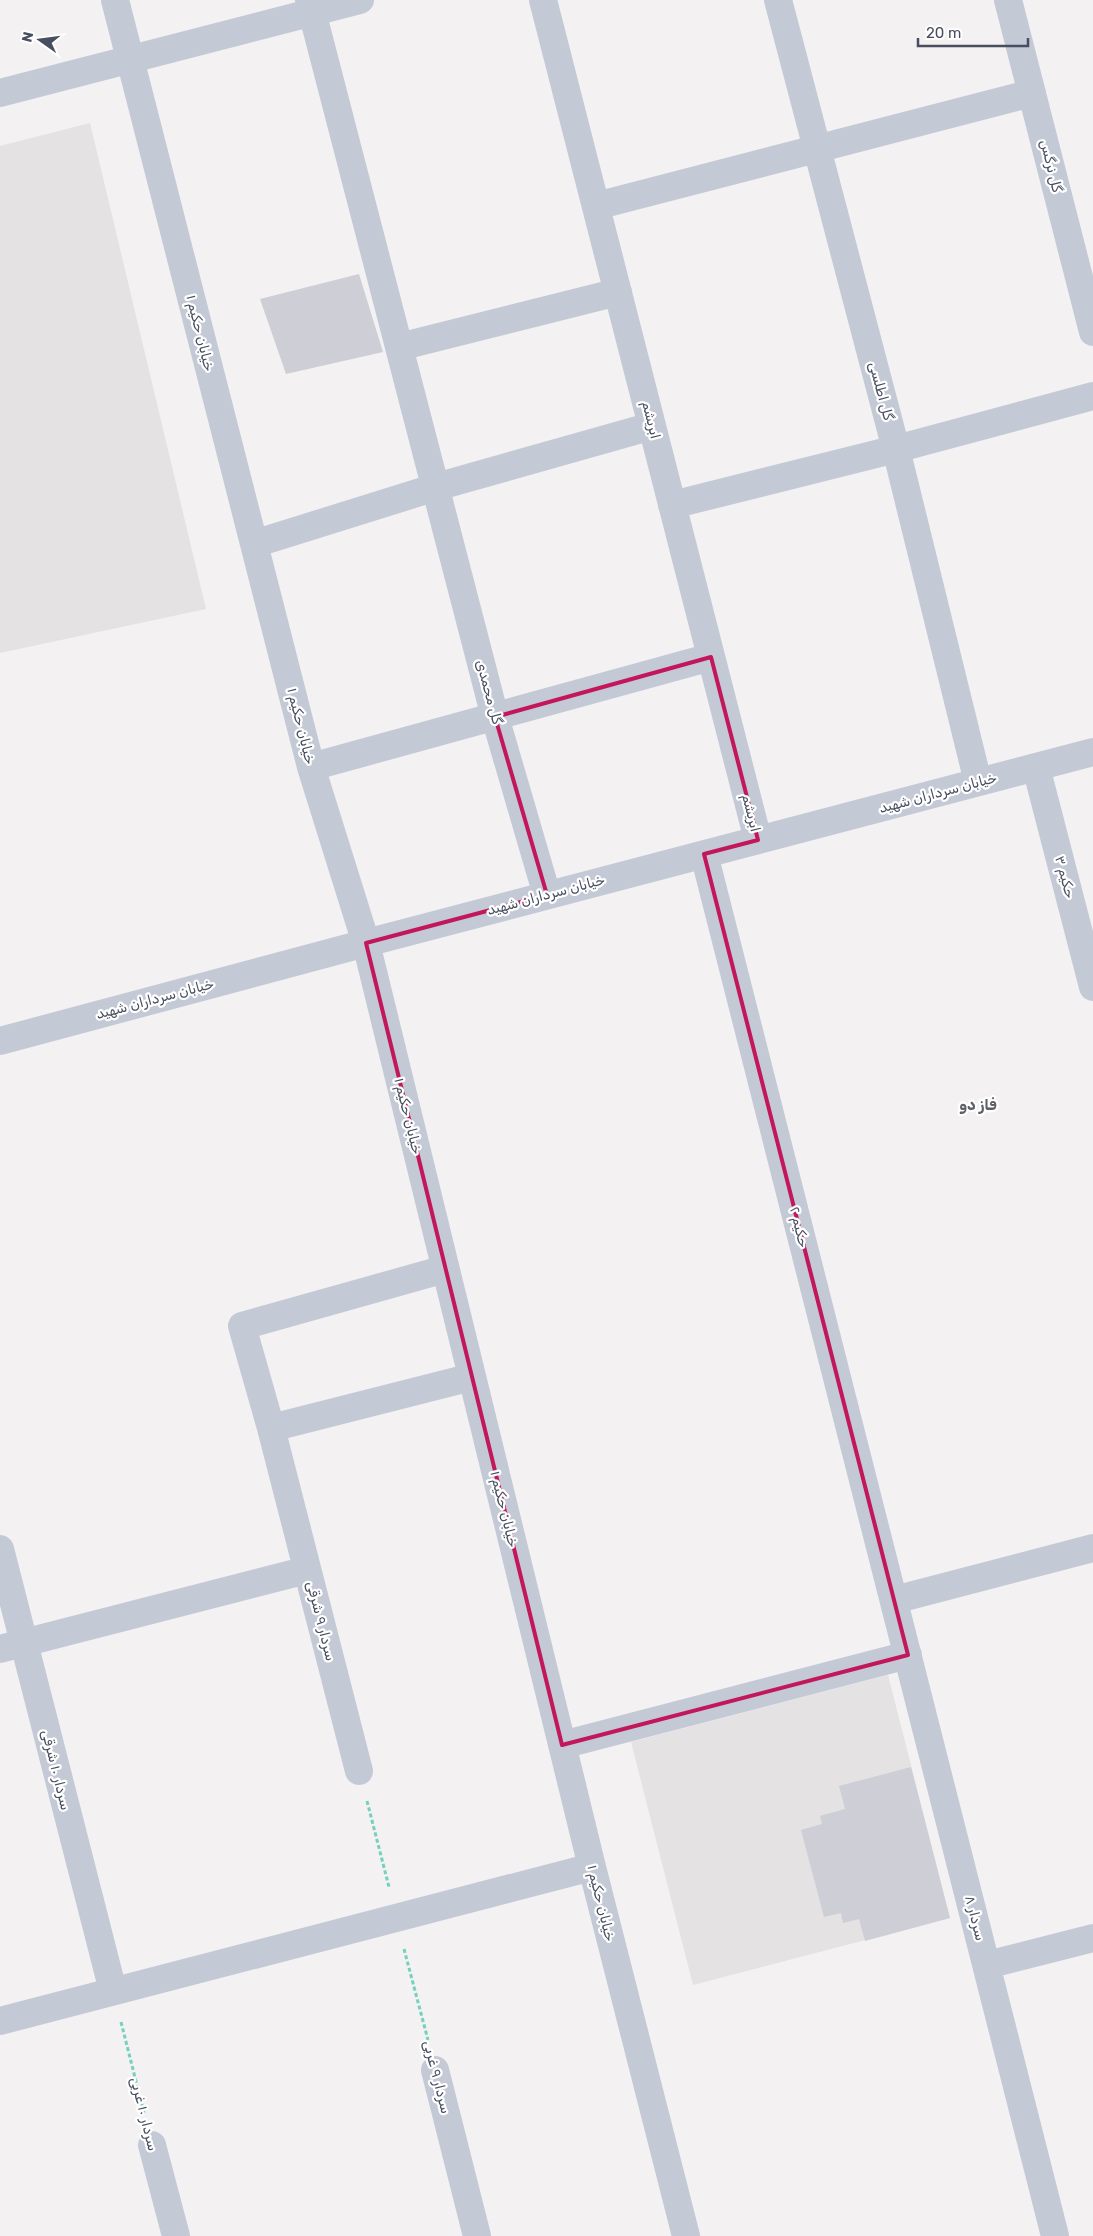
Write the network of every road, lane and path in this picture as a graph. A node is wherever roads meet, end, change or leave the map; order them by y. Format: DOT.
graph roads {
  1 [pos="115,0"];
  2 [pos="360,0"];
  3 [pos="543,0"];
  4 [pos="778,0"];
  5 [pos="1008,0"];
  6 [pos="311,6"];
  7 [pos="130,60"];
  8 [pos="0,93"];
  9 [pos="1032,93"];
  10 [pos="818,149"];
  11 [pos="596,206"];
  12 [pos="618,292"];
  13 [pos="1091,319"];
  14 [pos="400,347"];
  15 [pos="1093,396"];
  16 [pos="652,426"];
  17 [pos="896,449"];
  18 [pos="436,487"];
  19 [pos="672,505"];
  20 [pos="254,544"];
  21 [pos="711,657"];
  22 [pos="495,717"];
  23 [pos="1093,752"];
  24 [pos="311,767"];
  25 [pos="1036,767"];
  26 [pos="978,782"];
  27 [pos="758,840"];
  28 [pos="704,854"];
  29 [pos="547,895"];
  30 [pos="366,942"];
  31 [pos="1093,987"];
  32 [pos="0,1041"];
  33 [pos="445,1269"];
  34 [pos="472,1378"];
  35 [pos="271,1428"];
  36 [pos="1093,1548"];
  37 [pos="0,1549"];
  38 [pos="307,1570"];
  39 [pos="894,1600"];
  40 [pos="12,1646"];
  41 [pos="908,1654"];
  42 [pos="562,1745"];
  43 [pos="359,1771"];
  44 [pos="592,1867"];
  45 [pos="396,1918"];
  46 [pos="1093,1938"];
  47 [pos="987,1965"];
  48 [pos="113,1992"];
  49 [pos="0,2021"];
  50 [pos="435,2070"];
  51 [pos="152,2145"];
  52 [pos="176,2236"];
  53 [pos="477,2236"];
  54 [pos="686,2236"];
  55 [pos="1055,2236"];
  1 -- 7 [label="street, خیابان حکیم ۱"];
  2 -- 6 [label="street"];
  3 -- 11 [label="street, ابریشم"];
  4 -- 10 [label="street, گل اطلسی"];
  5 -- 9 [label="street, گل نرگس"];
  6 -- 7 [label="street"];
  6 -- 14 [label="street, گل محمدی"];
  7 -- 8 [label="street"];
  7 -- 20 [label="street, خیابان حکیم ۱"];
  9 -- 10 [label="street"];
  9 -- 13 [label="street, گل نرگس"];
  10 -- 11 [label="street"];
  10 -- 17 [label="street, گل اطلسی"];
  11 -- 12 [label="street, ابریشم"];
  12 -- 14 [label="street"];
  12 -- 16 [label="street, ابریشم"];
  14 -- 18 [label="street, گل محمدی"];
  15 -- 17 [label="street"];
  16 -- 18 [label="street"];
  16 -- 19 [label="street, ابریشم"];
  17 -- 19 [label="street"];
  17 -- 26 [label="street, گل اطلسی"];
  18 -- 20 [label="street"];
  18 -- 22 [label="street, گل محمدی"];
  19 -- 21 [label="street, ابریشم"];
  20 -- 24 [label="street, خیابان حکیم ۱"];
  21 -- 22 [label="street"];
  21 -- 27 [label="street, ابریشم"];
  22 -- 24 [label="street"];
  22 -- 29 [label="street, گل محمدی"];
  23 -- 25 [label="street, خیابان سرداران شهید"];
  24 -- 30 [label="street, خیابان حکیم ۱"];
  25 -- 26 [label="street, خیابان سرداران شهید"];
  25 -- 31 [label="street, حکیم ۳"];
  26 -- 27 [label="street, خیابان سرداران شهید"];
  27 -- 28 [label="street, خیابان سرداران شهید"];
  28 -- 29 [label="street, خیابان سرداران شهید"];
  28 -- 39 [label="street, حکیم ۲"];
  29 -- 30 [label="street, خیابان سرداران شهید"];
  30 -- 32 [label="street, خیابان سرداران شهید"];
  30 -- 33 [label="street, خیابان حکیم ۱"];
  33 -- 34 [label="street, خیابان حکیم ۱"];
  33 -- 35 [label="street, سردار ۹ شرقی"];
  34 -- 35 [label="street"];
  34 -- 42 [label="street, خیابان حکیم ۱"];
  35 -- 38 [label="street, سردار ۹ شرقی"];
  36 -- 39 [label="street"];
  37 -- 40 [label="street, سردار ۱۰ شرقی"];
  38 -- 40 [label="street"];
  38 -- 43 [label="street, سردار ۹ شرقی"];
  39 -- 41 [label="street, سردار ۸"];
  40 -- 48 [label="street, سردار ۱۰ شرقی"];
  41 -- 42 [label="street"];
  41 -- 47 [label="street, سردار ۸"];
  42 -- 44 [label="street, خیابان حکیم ۱"];
  43 -- 45 [label="path"];
  44 -- 45 [label="street"];
  44 -- 54 [label="street, خیابان حکیم ۱"];
  45 -- 48 [label="street"];
  45 -- 50 [label="path, سردار ۹ غربی"];
  46 -- 47 [label="street"];
  47 -- 55 [label="street, سردار ۸"];
  48 -- 49 [label="street"];
  48 -- 51 [label="path, سردار ۱۰ غربی"];
  50 -- 53 [label="street, سردار ۹ غربی"];
  51 -- 52 [label="street, سردار ۱۰ غربی"];
}
